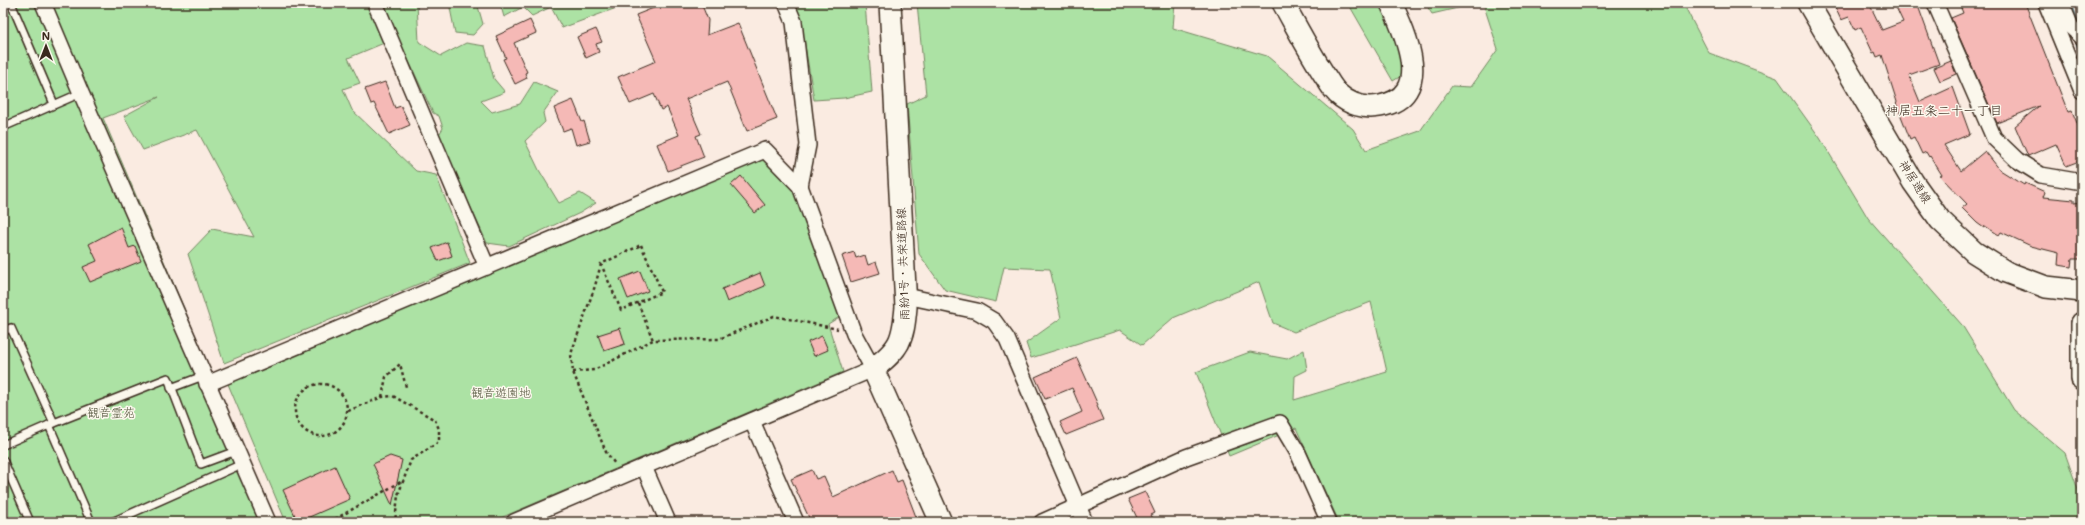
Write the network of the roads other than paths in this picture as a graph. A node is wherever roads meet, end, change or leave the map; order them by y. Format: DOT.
graph roads {
  1 [pos="12,3"];
  2 [pos="43,3"];
  3 [pos="375,3"];
  4 [pos="786,3"];
  5 [pos="890,3"];
  6 [pos="1283,3"];
  7 [pos="1391,3"];
  8 [pos="1808,3"];
  9 [pos="1935,3"];
  10 [pos="2046,3"];
  11 [pos="2061,3"];
  12 [pos="2080,35"];
  13 [pos="2082,91"];
  14 [pos="81,93"];
  15 [pos="54,104"];
  16 [pos="3,127"];
  17 [pos="2082,182"];
  18 [pos="800,186"];
  19 [pos="487,267"];
  20 [pos="2082,291"];
  21 [pos="906,296"];
  22 [pos="2082,323"];
  23 [pos="3,331"];
  24 [pos="873,369"];
  25 [pos="2082,379"];
  26 [pos="205,380"];
  27 [pos="171,388"];
  28 [pos="752,420"];
  29 [pos="51,424"];
  30 [pos="3,444"];
  31 [pos="239,457"];
  32 [pos="3,460"];
  33 [pos="644,466"];
  34 [pos="1078,506"];
  35 [pos="30,522"];
  36 [pos="91,522"];
  37 [pos="112,522"];
  38 [pos="268,522"];
  39 [pos="514,522"];
  40 [pos="668,522"];
  41 [pos="796,522"];
  42 [pos="941,522"];
  43 [pos="1042,522"];
  44 [pos="1085,522"];
  45 [pos="1329,522"];
  1 -- 15 [label="lane"];
  2 -- 14 [label="street"];
  3 -- 19 [label="street"];
  4 -- 18 [label="street"];
  5 -- 21 [label="street, 雨紛1号・共栄道路線"];
  6 -- 7 [label="street"];
  8 -- 20 [label="street, 神居通線"];
  9 -- 17 [label="street"];
  10 -- 13 [label="street"];
  11 -- 12 [label="street"];
  14 -- 15 [label="lane"];
  14 -- 26 [label="street"];
  15 -- 16 [label="lane"];
  18 -- 19 [label="street"];
  18 -- 24 [label="street"];
  19 -- 26 [label="street"];
  21 -- 24 [label="street, 雨紛1号・共栄道路線"];
  21 -- 34 [label="street"];
  22 -- 25 [label="street"];
  23 -- 29 [label="lane"];
  24 -- 28 [label="street"];
  24 -- 42 [label="street"];
  26 -- 27 [label="lane"];
  26 -- 31 [label="street"];
  27 -- 29 [label="lane"];
  27 -- 31 [label="lane"];
  28 -- 33 [label="street"];
  28 -- 41 [label="street"];
  29 -- 30 [label="lane"];
  29 -- 36 [label="lane"];
  31 -- 37 [label="lane"];
  31 -- 38 [label="street"];
  32 -- 35 [label="lane"];
  33 -- 39 [label="street"];
  33 -- 40 [label="street"];
  34 -- 43 [label="street"];
  34 -- 44 [label="street"];
  34 -- 45 [label="street"];
}
